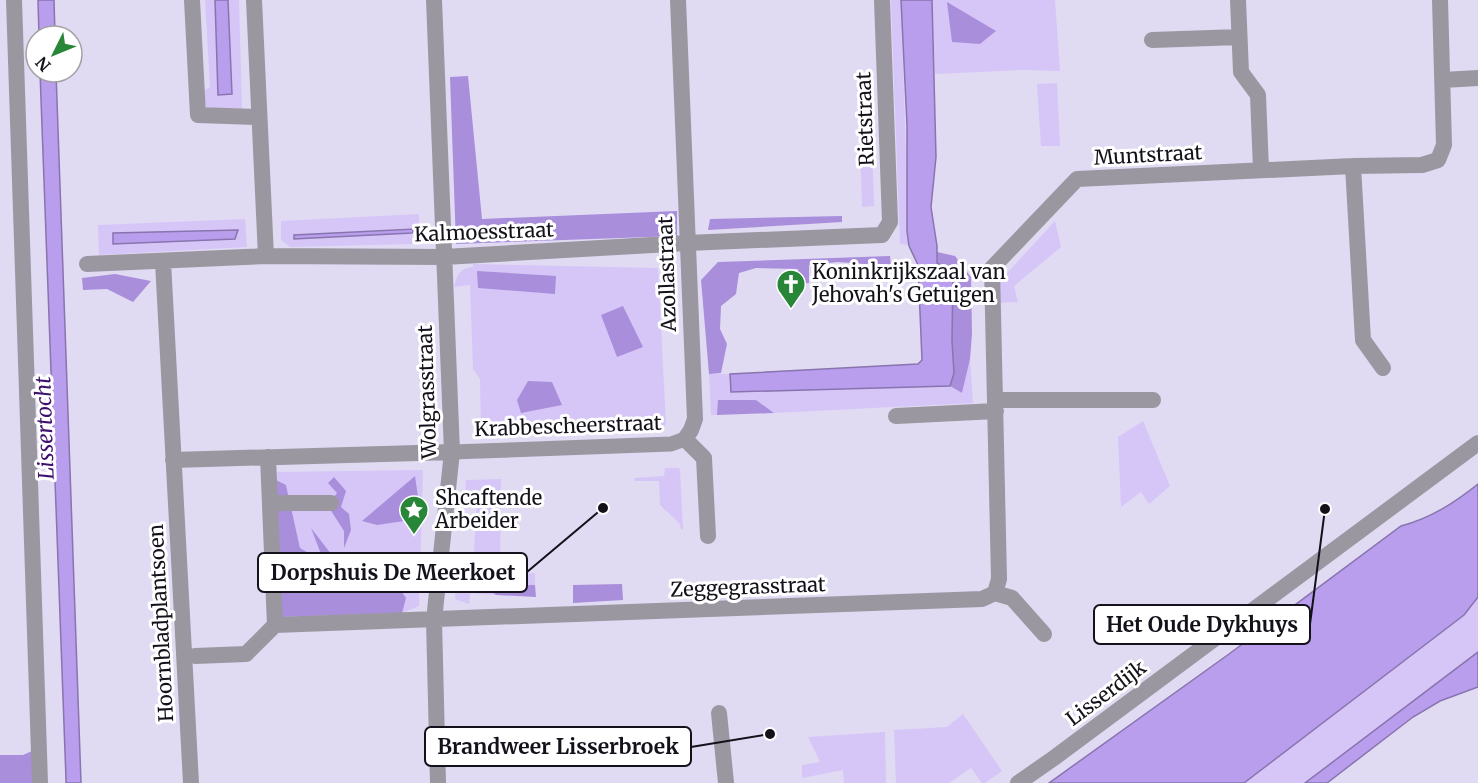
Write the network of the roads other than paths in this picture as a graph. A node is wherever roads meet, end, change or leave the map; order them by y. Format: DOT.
graph roads {
  1 [pos="14,0"];
  2 [pos="192,0"];
  3 [pos="254,0"];
  4 [pos="434,0"];
  5 [pos="678,0"];
  6 [pos="882,0"];
  7 [pos="1238,0"];
  8 [pos="1440,0"];
  9 [pos="1239,37"];
  10 [pos="1152,40"];
  11 [pos="1478,78"];
  12 [pos="1443,80"];
  13 [pos="258,117"];
  14 [pos="1353,166"];
  15 [pos="1261,170"];
  16 [pos="882,235"];
  17 [pos="687,243"];
  18 [pos="266,256"];
  19 [pos="444,257"];
  20 [pos="163,262"];
  21 [pos="87,264"];
  22 [pos="1383,368"];
  23 [pos="1154,400"];
  24 [pos="996,406"];
  25 [pos="896,416"];
  26 [pos="685,439"];
  27 [pos="1478,443"];
  28 [pos="452,452"];
  29 [pos="268,457"];
  30 [pos="173,460"];
  31 [pos="271,503"];
  32 [pos="331,503"];
  33 [pos="708,536"];
  34 [pos="995,593"];
  35 [pos="434,620"];
  36 [pos="275,624"];
  37 [pos="1044,634"];
  38 [pos="195,656"];
  39 [pos="719,713"];
  40 [pos="40,783"];
  41 [pos="191,783"];
  42 [pos="438,783"];
  43 [pos="726,783"];
  44 [pos="1018,783"];
  1 -- 40 [label="street"];
  2 -- 13 [label="street"];
  3 -- 13 [label="street"];
  4 -- 19 [label="street, Wolgrasstraat"];
  5 -- 17 [label="street, Azollastraat"];
  6 -- 16 [label="street, Rietstraat"];
  7 -- 9 [label="street"];
  8 -- 12 [label="street, Muntstraat"];
  9 -- 10 [label="street"];
  9 -- 15 [label="street"];
  11 -- 12 [label="street"];
  12 -- 14 [label="street, Muntstraat"];
  13 -- 18 [label="street"];
  14 -- 15 [label="street, Muntstraat"];
  14 -- 22 [label="street"];
  15 -- 24 [label="street, Muntstraat"];
  16 -- 17 [label="street, Kalmoesstraat"];
  17 -- 19 [label="street, Kalmoesstraat"];
  17 -- 26 [label="street, Azollastraat"];
  18 -- 19 [label="street, Kalmoesstraat"];
  18 -- 20 [label="street, Kalmoesstraat"];
  19 -- 28 [label="street, Wolgrasstraat"];
  20 -- 21 [label="street, Kalmoesstraat"];
  20 -- 30 [label="street, Hoornbladplantsoen"];
  23 -- 24 [label="street"];
  24 -- 25 [label="street"];
  24 -- 34 [label="street, Muntstraat"];
  26 -- 28 [label="street, Krabbescheerstraat"];
  26 -- 33 [label="street"];
  27 -- 44 [label="street, Lisserdijk"];
  28 -- 29 [label="street"];
  28 -- 35 [label="street, Wolgrasstraat"];
  29 -- 30 [label="street"];
  29 -- 31 [label="street"];
  30 -- 41 [label="street, Hoornbladplantsoen"];
  31 -- 32 [label="street"];
  31 -- 36 [label="street"];
  34 -- 35 [label="street, Zeggegrasstraat"];
  34 -- 37 [label="street"];
  35 -- 36 [label="street"];
  35 -- 42 [label="street, Wolgrasstraat"];
  36 -- 38 [label="street, Hoornbladplantsoen"];
  39 -- 43 [label="street"];
}
